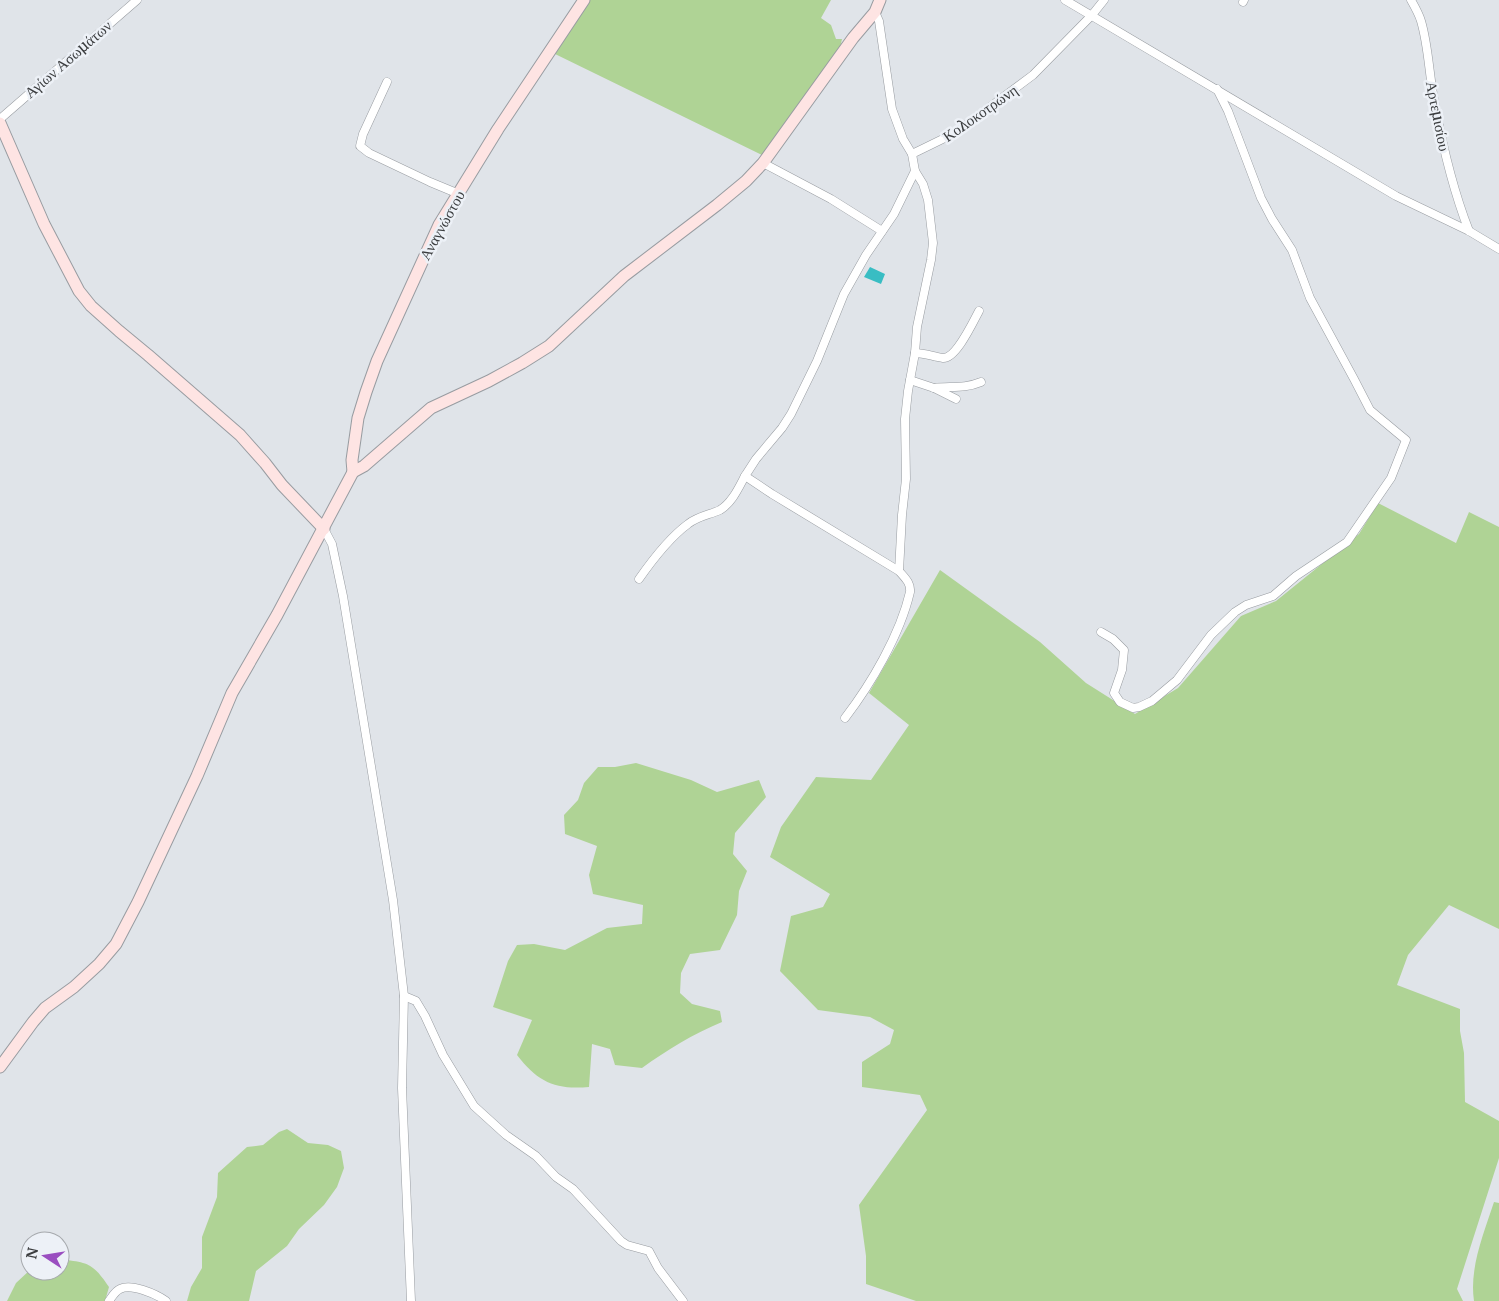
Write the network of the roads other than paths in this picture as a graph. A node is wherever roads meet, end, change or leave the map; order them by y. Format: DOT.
graph roads {
  1 [pos="137,0"];
  2 [pos="584,0"];
  3 [pos="880,0"];
  4 [pos="1065,0"];
  5 [pos="1104,0"];
  6 [pos="1412,0"];
  7 [pos="875,12"];
  8 [pos="1092,15"];
  9 [pos="387,82"];
  10 [pos="1217,89"];
  11 [pos="0,119"];
  12 [pos="0,123"];
  13 [pos="912,154"];
  14 [pos="763,163"];
  15 [pos="916,171"];
  16 [pos="459,194"];
  17 [pos="882,230"];
  18 [pos="1469,231"];
  19 [pos="1499,249"];
  20 [pos="979,311"];
  21 [pos="915,352"];
  22 [pos="910,380"];
  23 [pos="981,382"];
  24 [pos="934,388"];
  25 [pos="956,399"];
  26 [pos="354,472"];
  27 [pos="745,476"];
  28 [pos="324,529"];
  29 [pos="899,571"];
  30 [pos="639,579"];
  31 [pos="1101,632"];
  32 [pos="845,718"];
  33 [pos="404,996"];
  34 [pos="0,1067"];
  35 [pos="109,1301"];
  36 [pos="166,1301"];
  37 [pos="411,1301"];
  38 [pos="683,1301"];
  1 -- 11 [label="street, Αγίων Ασωμάτων"];
  2 -- 16 [label="street, Αναγνώστου"];
  3 -- 7 [label="street"];
  4 -- 8 [label="street"];
  5 -- 8 [label="street, Κολοκοτρώνη"];
  6 -- 18 [label="street, Αρτεμισίου"];
  7 -- 13 [label="street"];
  7 -- 14 [label="street"];
  8 -- 10 [label="street"];
  8 -- 13 [label="street, Κολοκοτρώνη"];
  9 -- 16 [label="street"];
  10 -- 18 [label="street"];
  10 -- 31 [label="street"];
  12 -- 28 [label="street"];
  13 -- 15 [label="street"];
  14 -- 17 [label="street"];
  14 -- 26 [label="street"];
  15 -- 17 [label="street"];
  15 -- 21 [label="street"];
  16 -- 26 [label="street, Αναγνώστου"];
  17 -- 27 [label="street"];
  18 -- 19 [label="street"];
  20 -- 21 [label="street"];
  21 -- 22 [label="street"];
  22 -- 24 [label="street"];
  22 -- 29 [label="street"];
  23 -- 24 [label="street"];
  24 -- 25 [label="street"];
  26 -- 28 [label="street"];
  27 -- 29 [label="street"];
  27 -- 30 [label="street"];
  28 -- 33 [label="street"];
  28 -- 34 [label="street"];
  29 -- 32 [label="street"];
  33 -- 37 [label="street"];
  33 -- 38 [label="street"];
  35 -- 36 [label="street"];
}
